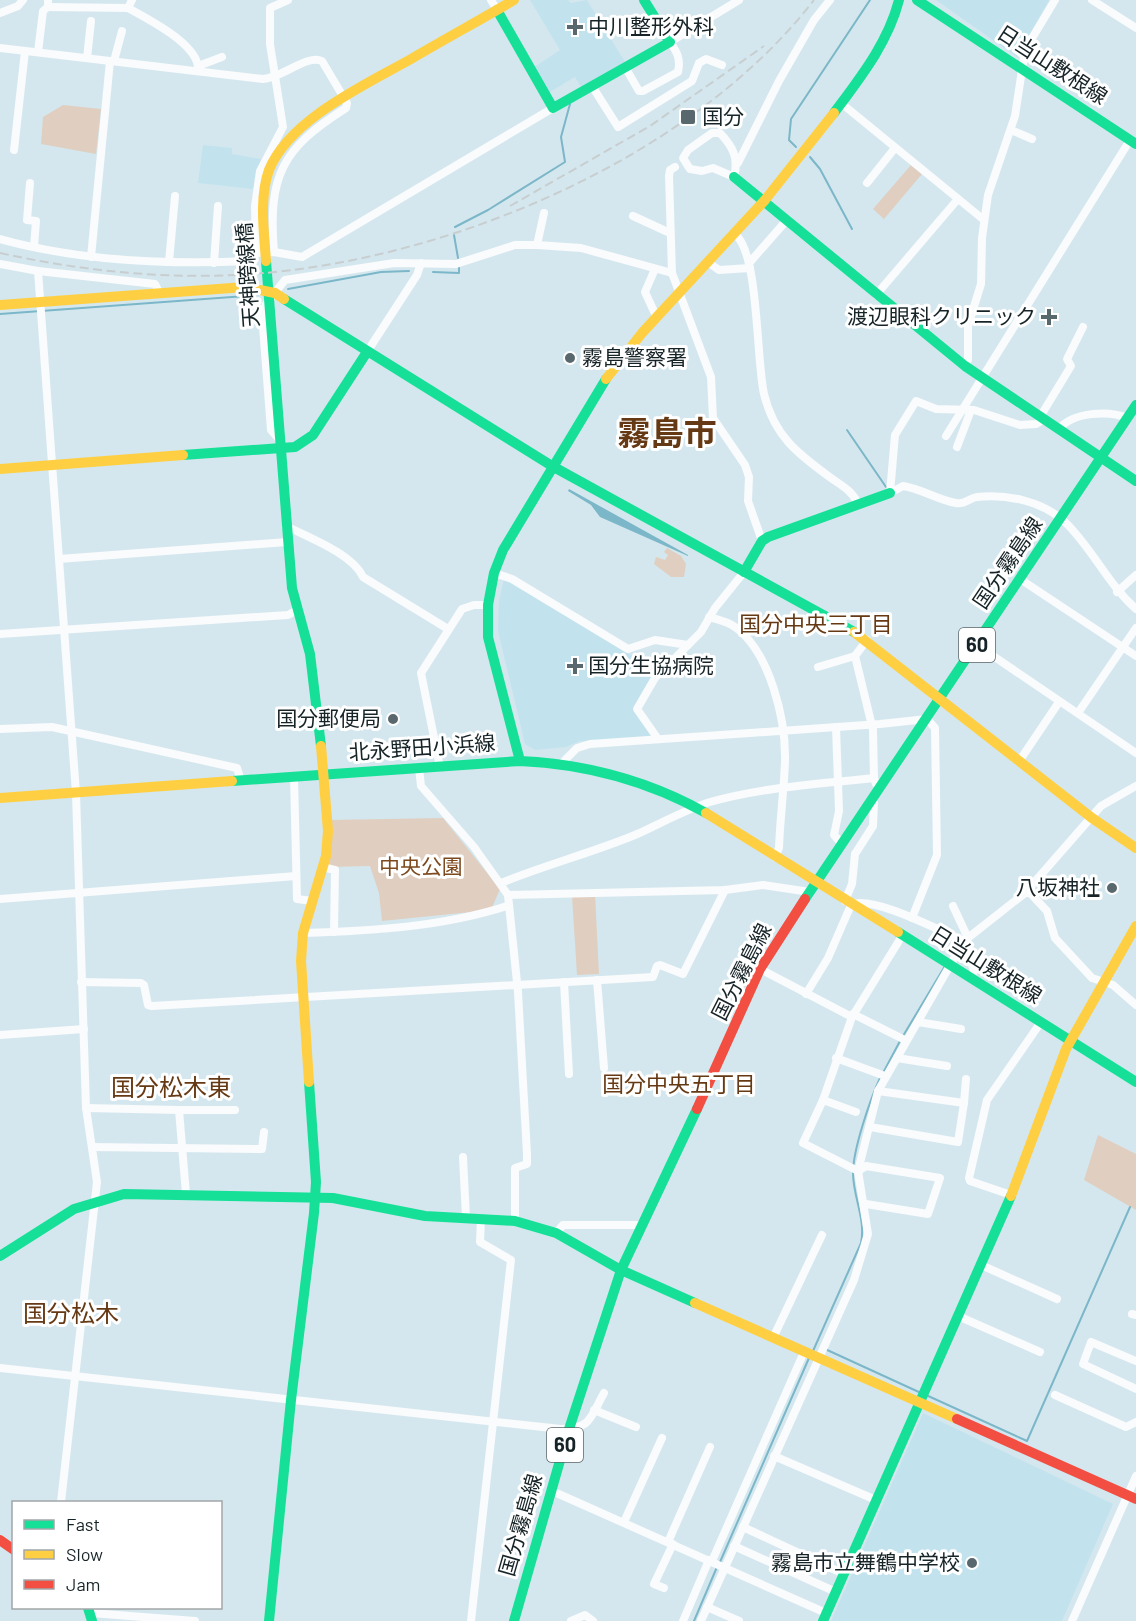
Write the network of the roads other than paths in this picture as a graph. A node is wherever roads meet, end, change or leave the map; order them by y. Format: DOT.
graph roads {
  1 [pos="23,0"];
  2 [pos="288,0"];
  3 [pos="514,0"];
  4 [pos="644,0"];
  5 [pos="739,0"];
  6 [pos="830,0"];
  7 [pos="899,0"];
  8 [pos="917,0"];
  9 [pos="1055,0"];
  10 [pos="1092,0"];
  11 [pos="48,4"];
  12 [pos="130,4"];
  13 [pos="270,4"];
  14 [pos="494,5"];
  15 [pos="0,14"];
  16 [pos="91,21"];
  17 [pos="1136,28"];
  18 [pos="122,31"];
  19 [pos="670,42"];
  20 [pos="0,48"];
  21 [pos="26,51"];
  22 [pos="38,52"];
  23 [pos="222,57"];
  24 [pos="87,58"];
  25 [pos="112,61"];
  26 [pos="722,65"];
  27 [pos="624,67"];
  28 [pos="1020,68"];
  29 [pos="198,69"];
  30 [pos="276,78"];
  31 [pos="592,86"];
  32 [pos="344,97"];
  33 [pos="841,103"];
  34 [pos="554,108"];
  35 [pos="1011,130"];
  36 [pos="1032,139"];
  37 [pos="1133,142"];
  38 [pos="895,148"];
  39 [pos="15,150"];
  40 [pos="738,163"];
  41 [pos="675,167"];
  42 [pos="734,177"];
  43 [pos="30,183"];
  44 [pos="867,183"];
  45 [pos="175,196"];
  46 [pos="958,199"];
  47 [pos="764,203"];
  48 [pos="218,206"];
  49 [pos="544,213"];
  50 [pos="633,216"];
  51 [pos="984,220"];
  52 [pos="786,221"];
  53 [pos="670,233"];
  54 [pos="736,235"];
  55 [pos="0,239"];
  56 [pos="537,245"];
  57 [pos="34,247"];
  58 [pos="274,252"];
  59 [pos="256,253"];
  60 [pos="91,257"];
  61 [pos="169,262"];
  62 [pos="214,262"];
  63 [pos="421,263"];
  64 [pos="709,263"];
  65 [pos="0,264"];
  66 [pos="750,265"];
  67 [pos="655,269"];
  68 [pos="38,271"];
  69 [pos="672,273"];
  70 [pos="159,292"];
  71 [pos="275,293"];
  72 [pos="681,293"];
  73 [pos="876,295"];
  74 [pos="0,305"];
  75 [pos="41,307"];
  76 [pos="657,318"];
  77 [pos="1083,327"];
  78 [pos="367,352"];
  79 [pos="964,366"];
  80 [pos="982,379"];
  81 [pos="1136,405"];
  82 [pos="961,409"];
  83 [pos="971,410"];
  84 [pos="1042,418"];
  85 [pos="1128,418"];
  86 [pos="1059,429"];
  87 [pos="946,436"];
  88 [pos="280,444"];
  89 [pos="957,447"];
  90 [pos="1102,459"];
  91 [pos="52,465"];
  92 [pos="552,466"];
  93 [pos="0,469"];
  94 [pos="1136,481"];
  95 [pos="890,493"];
  96 [pos="857,502"];
  97 [pos="1062,519"];
  98 [pos="286,526"];
  99 [pos="762,541"];
  100 [pos="287,542"];
  101 [pos="59,559"];
  102 [pos="744,572"];
  103 [pos="494,573"];
  104 [pos="1136,575"];
  105 [pos="1020,579"];
  106 [pos="1118,592"];
  107 [pos="488,605"];
  108 [pos="299,609"];
  109 [pos="1136,609"];
  110 [pos="709,617"];
  111 [pos="1136,628"];
  112 [pos="64,629"];
  113 [pos="448,629"];
  114 [pos="0,634"];
  115 [pos="867,640"];
  116 [pos="688,645"];
  117 [pos="977,645"];
  118 [pos="1122,647"];
  119 [pos="855,656"];
  120 [pos="1136,656"];
  121 [pos="818,667"];
  122 [pos="940,696"];
  123 [pos="1059,702"];
  124 [pos="1078,713"];
  125 [pos="927,719"];
  126 [pos="872,724"];
  127 [pos="836,727"];
  128 [pos="0,729"];
  129 [pos="72,731"];
  130 [pos="783,731"];
  131 [pos="658,740"];
  132 [pos="1136,753"];
  133 [pos="1020,760"];
  134 [pos="520,761"];
  135 [pos="564,761"];
  136 [pos="440,767"];
  137 [pos="419,768"];
  138 [pos="325,775"];
  139 [pos="294,777"];
  140 [pos="874,778"];
  141 [pos="241,781"];
  142 [pos="839,782"];
  143 [pos="1136,786"];
  144 [pos="881,787"];
  145 [pos="782,789"];
  146 [pos="76,793"];
  147 [pos="0,798"];
  148 [pos="875,798"];
  149 [pos="696,807"];
  150 [pos="1092,818"];
  151 [pos="842,844"];
  152 [pos="1136,849"];
  153 [pos="776,857"];
  154 [pos="322,867"];
  155 [pos="296,876"];
  156 [pos="501,883"];
  157 [pos="813,887"];
  158 [pos="725,890"];
  159 [pos="78,893"];
  160 [pos="1025,893"];
  161 [pos="508,895"];
  162 [pos="0,899"];
  163 [pos="312,901"];
  164 [pos="848,903"];
  165 [pos="507,906"];
  166 [pos="953,906"];
  167 [pos="912,918"];
  168 [pos="1136,926"];
  169 [pos="334,932"];
  170 [pos="303,933"];
  171 [pos="902,936"];
  172 [pos="963,939"];
  173 [pos="947,965"];
  174 [pos="760,969"];
  175 [pos="971,979"];
  176 [pos="597,980"];
  177 [pos="81,982"];
  178 [pos="564,982"];
  179 [pos="1102,983"];
  180 [pos="517,985"];
  181 [pos="806,994"];
  182 [pos="303,998"];
  183 [pos="1136,1005"];
  184 [pos="853,1016"];
  185 [pos="918,1022"];
  186 [pos="1041,1022"];
  187 [pos="84,1029"];
  188 [pos="961,1029"];
  189 [pos="0,1035"];
  190 [pos="902,1039"];
  191 [pos="1070,1041"];
  192 [pos="836,1058"];
  193 [pos="897,1058"];
  194 [pos="947,1066"];
  195 [pos="604,1068"];
  196 [pos="569,1074"];
  197 [pos="882,1076"];
  198 [pos="966,1079"];
  199 [pos="1136,1082"];
  200 [pos="878,1091"];
  201 [pos="823,1100"];
  202 [pos="964,1103"];
  203 [pos="86,1108"];
  204 [pos="179,1110"];
  205 [pos="236,1110"];
  206 [pos="856,1112"];
  207 [pos="870,1127"];
  208 [pos="264,1132"];
  209 [pos="92,1147"];
  210 [pos="182,1148"];
  211 [pos="463,1157"];
  212 [pos="854,1170"];
  213 [pos="186,1194"];
  214 [pos="1011,1195"];
  215 [pos="315,1197"];
  216 [pos="96,1200"];
  217 [pos="866,1204"];
  218 [pos="466,1218"];
  219 [pos="481,1219"];
  220 [pos="515,1221"];
  221 [pos="641,1225"];
  222 [pos="556,1233"];
  223 [pos="822,1235"];
  224 [pos="0,1256"];
  225 [pos="981,1265"];
  226 [pos="621,1270"];
  227 [pos="1058,1299"];
  228 [pos="958,1316"];
  229 [pos="773,1338"];
  230 [pos="1040,1352"];
  231 [pos="811,1355"];
  232 [pos="1136,1361"];
  233 [pos="0,1368"];
  234 [pos="75,1377"];
  235 [pos="1136,1389"];
  236 [pos="604,1393"];
  237 [pos="1055,1395"];
  238 [pos="291,1400"];
  239 [pos="920,1403"];
  240 [pos="594,1410"];
  241 [pos="493,1422"];
  242 [pos="1136,1422"];
  243 [pos="636,1427"];
  244 [pos="569,1429"];
  245 [pos="662,1438"];
  246 [pos="710,1447"];
  247 [pos="774,1456"];
  248 [pos="1136,1476"];
  249 [pos="552,1491"];
  250 [pos="1132,1497"];
  251 [pos="876,1500"];
  252 [pos="61,1501"];
  253 [pos="624,1522"];
  254 [pos="743,1527"];
  255 [pos="671,1543"];
  256 [pos="734,1546"];
  257 [pos="712,1561"];
  258 [pos="724,1566"];
  259 [pos="844,1574"];
  260 [pos="664,1588"];
  261 [pos="836,1592"];
  262 [pos="707,1607"];
  263 [pos="90,1614"];
  264 [pos="825,1617"];
  265 [pos="517,1620"];
  266 [pos="195,1621"];
  267 [pos="269,1621"];
  268 [pos="471,1621"];
  269 [pos="571,1621"];
  270 [pos="593,1621"];
  271 [pos="683,1621"];
  272 [pos="701,1621"];
  273 [pos="739,1621"];
  274 [pos="1072,1621"];
  1 -- 15 [label="street"];
  2 -- 13 [label="street"];
  3 -- 14 [label="street"];
  4 -- 19 [label="street"];
  5 -- 19 [label="street"];
  6 -- 40 [label="street"];
  7 -- 33 [label="street"];
  8 -- 28 [label="street, 日当山敷根線"];
  9 -- 28 [label="street"];
  10 -- 17 [label="street"];
  11 -- 12 [label="street"];
  11 -- 22 [label="street"];
  12 -- 29 [label="street"];
  13 -- 30 [label="street"];
  14 -- 32 [label="street"];
  14 -- 34 [label="street"];
  16 -- 24 [label="street"];
  18 -- 25 [label="street"];
  19 -- 27 [label="street"];
  19 -- 27 [label="street"];
  20 -- 21 [label="street"];
  21 -- 22 [label="street"];
  21 -- 39 [label="street"];
  22 -- 24 [label="street"];
  23 -- 29 [label="street"];
  24 -- 25 [label="street"];
  25 -- 29 [label="street"];
  25 -- 60 [label="street"];
  26 -- 31 [label="street"];
  27 -- 31 [label="street"];
  28 -- 35 [label="street"];
  28 -- 37 [label="street, 日当山敷根線"];
  29 -- 30 [label="street"];
  30 -- 32 [label="street"];
  30 -- 59 [label="street"];
  31 -- 34 [label="street"];
  32 -- 58 [label="street"];
  32 -- 88 [label="street, 天神跨線橋"];
  33 -- 38 [label="street"];
  33 -- 47 [label="street"];
  34 -- 58 [label="street"];
  35 -- 36 [label="street"];
  35 -- 51 [label="street"];
  37 -- 80 [label="street"];
  38 -- 44 [label="street"];
  38 -- 46 [label="street"];
  40 -- 42 [label="street"];
  40 -- 42 [label="street"];
  41 -- 53 [label="street"];
  42 -- 47 [label="street"];
  43 -- 57 [label="street"];
  45 -- 61 [label="street"];
  46 -- 51 [label="street"];
  46 -- 73 [label="street"];
  47 -- 52 [label="street"];
  47 -- 54 [label="street"];
  48 -- 62 [label="street"];
  49 -- 56 [label="street"];
  50 -- 53 [label="street"];
  51 -- 79 [label="street"];
  52 -- 66 [label="street"];
  52 -- 73 [label="street"];
  53 -- 69 [label="street"];
  54 -- 64 [label="street"];
  54 -- 66 [label="street"];
  55 -- 57 [label="street"];
  56 -- 63 [label="street"];
  56 -- 67 [label="street"];
  57 -- 60 [label="street"];
  58 -- 59 [label="street"];
  59 -- 62 [label="street"];
  60 -- 61 [label="street"];
  61 -- 62 [label="street"];
  63 -- 71 [label="street"];
  63 -- 78 [label="street"];
  64 -- 66 [label="street"];
  64 -- 72 [label="street"];
  65 -- 68 [label="street"];
  66 -- 96 [label="street"];
  67 -- 69 [label="street"];
  67 -- 76 [label="street"];
  68 -- 70 [label="street"];
  68 -- 75 [label="street"];
  69 -- 72 [label="street"];
  70 -- 71 [label="street"];
  70 -- 75 [label="street"];
  71 -- 78 [label="street"];
  71 -- 88 [label="street"];
  72 -- 76 [label="street"];
  72 -- 99 [label="street"];
  73 -- 79 [label="street"];
  74 -- 75 [label="street"];
  75 -- 91 [label="street"];
  76 -- 92 [label="street"];
  77 -- 84 [label="street"];
  78 -- 88 [label="street"];
  78 -- 92 [label="street"];
  79 -- 80 [label="street"];
  80 -- 82 [label="street"];
  80 -- 84 [label="street"];
  81 -- 85 [label="street, 国分霧島線 / 60"];
  82 -- 83 [label="street"];
  82 -- 87 [label="street"];
  82 -- 95 [label="street"];
  83 -- 84 [label="street"];
  83 -- 89 [label="street"];
  84 -- 86 [label="street"];
  85 -- 86 [label="street"];
  85 -- 90 [label="street, 国分霧島線 / 60"];
  86 -- 90 [label="street"];
  88 -- 91 [label="street"];
  88 -- 98 [label="street, 天神跨線橋"];
  90 -- 94 [label="street"];
  90 -- 97 [label="street, 国分霧島線 / 60"];
  91 -- 93 [label="street"];
  91 -- 101 [label="street"];
  92 -- 102 [label="street"];
  92 -- 103 [label="street"];
  95 -- 96 [label="street"];
  95 -- 97 [label="street"];
  96 -- 99 [label="street"];
  97 -- 105 [label="street, 国分霧島線 / 60"];
  97 -- 106 [label="street"];
  98 -- 100 [label="street, 天神跨線橋"];
  98 -- 113 [label="street"];
  99 -- 102 [label="street"];
  100 -- 101 [label="street"];
  100 -- 108 [label="street, 天神跨線橋"];
  101 -- 112 [label="street"];
  102 -- 110 [label="street"];
  102 -- 115 [label="street"];
  103 -- 107 [label="street"];
  103 -- 116 [label="street"];
  104 -- 106 [label="street"];
  105 -- 117 [label="street, 国分霧島線 / 60"];
  105 -- 118 [label="street"];
  106 -- 109 [label="street"];
  107 -- 113 [label="street"];
  107 -- 134 [label="street"];
  108 -- 112 [label="street"];
  108 -- 138 [label="street, 天神跨線橋"];
  110 -- 116 [label="street"];
  110 -- 130 [label="street"];
  111 -- 118 [label="street"];
  112 -- 114 [label="street"];
  112 -- 129 [label="street"];
  113 -- 136 [label="street"];
  115 -- 119 [label="street"];
  115 -- 122 [label="street"];
  116 -- 131 [label="street"];
  117 -- 122 [label="street, 国分霧島線 / 60"];
  117 -- 123 [label="street"];
  118 -- 120 [label="street"];
  118 -- 124 [label="street"];
  119 -- 121 [label="street"];
  119 -- 126 [label="street"];
  122 -- 125 [label="street, 国分霧島線 / 60"];
  122 -- 133 [label="street"];
  123 -- 124 [label="street"];
  123 -- 133 [label="street"];
  124 -- 132 [label="street"];
  125 -- 126 [label="street"];
  125 -- 144 [label="street, 国分霧島線 / 60"];
  125 -- 167 [label="street"];
  126 -- 127 [label="street"];
  126 -- 140 [label="street"];
  127 -- 130 [label="street"];
  127 -- 142 [label="street"];
  128 -- 129 [label="street"];
  129 -- 141 [label="street"];
  129 -- 146 [label="street"];
  130 -- 131 [label="street"];
  130 -- 145 [label="street"];
  131 -- 135 [label="street"];
  133 -- 150 [label="street"];
  134 -- 135 [label="street, 北永野田小浜線"];
  134 -- 136 [label="street, 北永野田小浜線"];
  135 -- 149 [label="street, 北永野田小浜線"];
  136 -- 137 [label="street, 北永野田小浜線"];
  137 -- 138 [label="street, 北永野田小浜線"];
  137 -- 156 [label="street"];
  138 -- 139 [label="street, 北永野田小浜線"];
  138 -- 154 [label="street, 天神跨線橋"];
  139 -- 141 [label="street, 北永野田小浜線"];
  139 -- 155 [label="street"];
  140 -- 142 [label="street"];
  140 -- 144 [label="street"];
  141 -- 146 [label="street, 北永野田小浜線"];
  142 -- 145 [label="street"];
  142 -- 151 [label="street"];
  143 -- 150 [label="street"];
  144 -- 148 [label="street, 国分霧島線 / 60"];
  145 -- 149 [label="street"];
  145 -- 153 [label="street"];
  146 -- 147 [label="street, 北永野田小浜線"];
  146 -- 159 [label="street"];
  148 -- 151 [label="street, 国分霧島線 / 60"];
  148 -- 164 [label="street"];
  149 -- 153 [label="street, 北永野田小浜線"];
  149 -- 156 [label="street"];
  150 -- 152 [label="street"];
  150 -- 160 [label="street"];
  151 -- 157 [label="street, 国分霧島線 / 60"];
  153 -- 157 [label="street, 北永野田小浜線"];
  154 -- 163 [label="street, 天神跨線橋"];
  154 -- 169 [label="street"];
  155 -- 159 [label="street"];
  155 -- 163 [label="street"];
  156 -- 161 [label="street"];
  157 -- 158 [label="street"];
  157 -- 164 [label="street, 日当山敷根線"];
  157 -- 174 [label="street, 国分霧島線 / 60"];
  158 -- 161 [label="street"];
  158 -- 176 [label="street"];
  159 -- 162 [label="street"];
  159 -- 177 [label="street"];
  160 -- 172 [label="street"];
  160 -- 179 [label="street"];
  161 -- 165 [label="street"];
  163 -- 170 [label="street, 天神跨線橋"];
  164 -- 167 [label="street"];
  164 -- 171 [label="street, 日当山敷根線"];
  164 -- 181 [label="street"];
  165 -- 169 [label="street"];
  165 -- 180 [label="street"];
  166 -- 172 [label="street"];
  167 -- 172 [label="street"];
  168 -- 179 [label="street"];
  169 -- 170 [label="street"];
  170 -- 182 [label="street, 天神跨線橋"];
  171 -- 173 [label="street, 日当山敷根線"];
  171 -- 184 [label="street"];
  172 -- 173 [label="street"];
  172 -- 175 [label="street"];
  173 -- 175 [label="street, 日当山敷根線"];
  173 -- 185 [label="street"];
  174 -- 181 [label="street"];
  174 -- 221 [label="street, 国分霧島線 / 60"];
  175 -- 186 [label="street, 日当山敷根線"];
  176 -- 178 [label="street"];
  176 -- 195 [label="street"];
  177 -- 182 [label="street"];
  177 -- 187 [label="street"];
  178 -- 180 [label="street"];
  178 -- 196 [label="street"];
  179 -- 183 [label="street"];
  179 -- 191 [label="street"];
  180 -- 182 [label="street"];
  180 -- 220 [label="street"];
  181 -- 184 [label="street"];
  182 -- 215 [label="street, 天神跨線橋"];
  184 -- 190 [label="street"];
  184 -- 192 [label="street"];
  185 -- 188 [label="street"];
  185 -- 190 [label="street"];
  186 -- 191 [label="street, 日当山敷根線"];
  186 -- 214 [label="street"];
  187 -- 189 [label="street"];
  187 -- 203 [label="street"];
  190 -- 193 [label="street"];
  191 -- 199 [label="street, 日当山敷根線"];
  191 -- 214 [label="street"];
  192 -- 197 [label="street"];
  192 -- 201 [label="street"];
  193 -- 194 [label="street"];
  193 -- 197 [label="street"];
  197 -- 200 [label="street"];
  198 -- 202 [label="street"];
  200 -- 202 [label="street"];
  200 -- 207 [label="street"];
  201 -- 206 [label="street"];
  201 -- 212 [label="street"];
  202 -- 207 [label="street"];
  203 -- 204 [label="street"];
  203 -- 209 [label="street"];
  204 -- 205 [label="street"];
  204 -- 210 [label="street"];
  207 -- 212 [label="street"];
  208 -- 210 [label="street"];
  209 -- 210 [label="street"];
  209 -- 216 [label="street"];
  210 -- 213 [label="street"];
  211 -- 218 [label="street"];
  212 -- 217 [label="street"];
  212 -- 217 [label="street"];
  213 -- 215 [label="street"];
  213 -- 216 [label="street"];
  214 -- 225 [label="street"];
  215 -- 218 [label="street"];
  215 -- 238 [label="street, 天神跨線橋"];
  216 -- 224 [label="street"];
  216 -- 234 [label="street"];
  217 -- 231 [label="street"];
  218 -- 219 [label="street"];
  219 -- 220 [label="street"];
  219 -- 241 [label="street"];
  220 -- 222 [label="street"];
  221 -- 222 [label="street"];
  221 -- 226 [label="street, 国分霧島線 / 60"];
  222 -- 226 [label="street"];
  223 -- 229 [label="street"];
  225 -- 227 [label="street"];
  225 -- 228 [label="street"];
  226 -- 229 [label="street"];
  226 -- 244 [label="street, 国分霧島線 / 60"];
  228 -- 230 [label="street"];
  228 -- 239 [label="street"];
  229 -- 231 [label="street"];
  231 -- 239 [label="street"];
  231 -- 247 [label="street"];
  231 -- 257 [label="street"];
  232 -- 235 [label="street"];
  233 -- 234 [label="street"];
  234 -- 238 [label="street"];
  234 -- 252 [label="street"];
  236 -- 240 [label="street"];
  237 -- 242 [label="street"];
  238 -- 241 [label="street"];
  238 -- 267 [label="street, 天神跨線橋"];
  239 -- 250 [label="street"];
  239 -- 251 [label="street"];
  240 -- 243 [label="street"];
  240 -- 244 [label="street"];
  241 -- 244 [label="street"];
  241 -- 268 [label="street"];
  244 -- 249 [label="street, 国分霧島線 / 60"];
  245 -- 253 [label="street"];
  246 -- 255 [label="street"];
  247 -- 251 [label="street"];
  247 -- 254 [label="street"];
  248 -- 250 [label="street"];
  249 -- 253 [label="street"];
  249 -- 265 [label="street, 国分霧島線 / 60"];
  250 -- 274 [label="street"];
  251 -- 259 [label="street"];
  253 -- 255 [label="street"];
  254 -- 256 [label="street"];
  254 -- 259 [label="street"];
  255 -- 257 [label="street"];
  255 -- 260 [label="street"];
  256 -- 258 [label="street"];
  256 -- 261 [label="street"];
  257 -- 258 [label="street"];
  257 -- 271 [label="street"];
  258 -- 262 [label="street"];
  258 -- 264 [label="street"];
  259 -- 261 [label="street"];
  261 -- 264 [label="street"];
  262 -- 272 [label="street"];
  262 -- 273 [label="street"];
  263 -- 266 [label="street"];
  269 -- 270 [label="street"];
}
